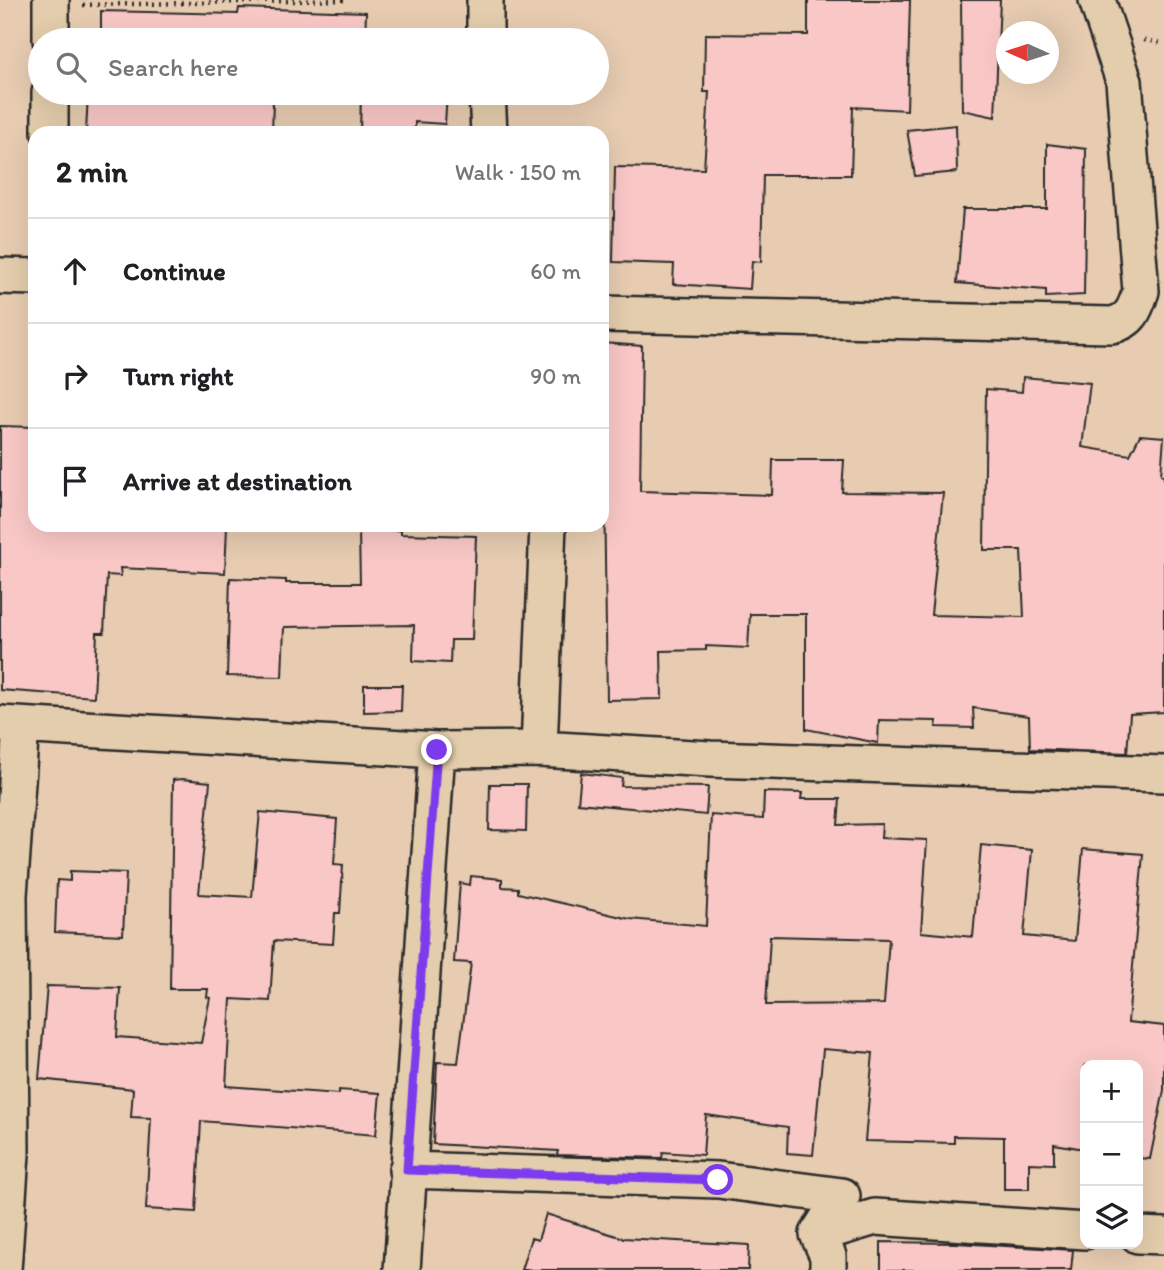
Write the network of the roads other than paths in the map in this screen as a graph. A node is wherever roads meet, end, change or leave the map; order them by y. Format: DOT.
graph roads {
  1 [pos="485,0"];
  2 [pos="1097,0"];
  3 [pos="51,3"];
  4 [pos="51,28"];
  5 [pos="485,28"];
  6 [pos="50,105"];
  7 [pos="488,105"];
  8 [pos="50,126"];
  9 [pos="489,126"];
  10 [pos="0,276"];
  11 [pos="28,276"];
  12 [pos="609,314"];
  13 [pos="548,532"];
  14 [pos="10,725"];
  15 [pos="539,749"];
  16 [pos="437,750"];
  17 [pos="1164,774"];
  18 [pos="407,1170"];
  19 [pos="1080,1231"];
  20 [pos="818,1234"];
  21 [pos="1143,1234"];
  22 [pos="1164,1236"];
  23 [pos="3,1270"];
  24 [pos="402,1270"];
  25 [pos="828,1270"];
  1 -- 5 [label="street"];
  2 -- 12 [label="street"];
  3 -- 4 [label="street"];
  6 -- 8 [label="street"];
  7 -- 9 [label="street"];
  10 -- 11 [label="street"];
  13 -- 15 [label="street"];
  14 -- 16 [label="street"];
  14 -- 23 [label="street"];
  15 -- 16 [label="street"];
  15 -- 17 [label="street"];
  16 -- 18 [label="street"];
  18 -- 20 [label="street"];
  18 -- 24 [label="street"];
  19 -- 20 [label="street"];
  20 -- 25 [label="street"];
  21 -- 22 [label="street"];
}
